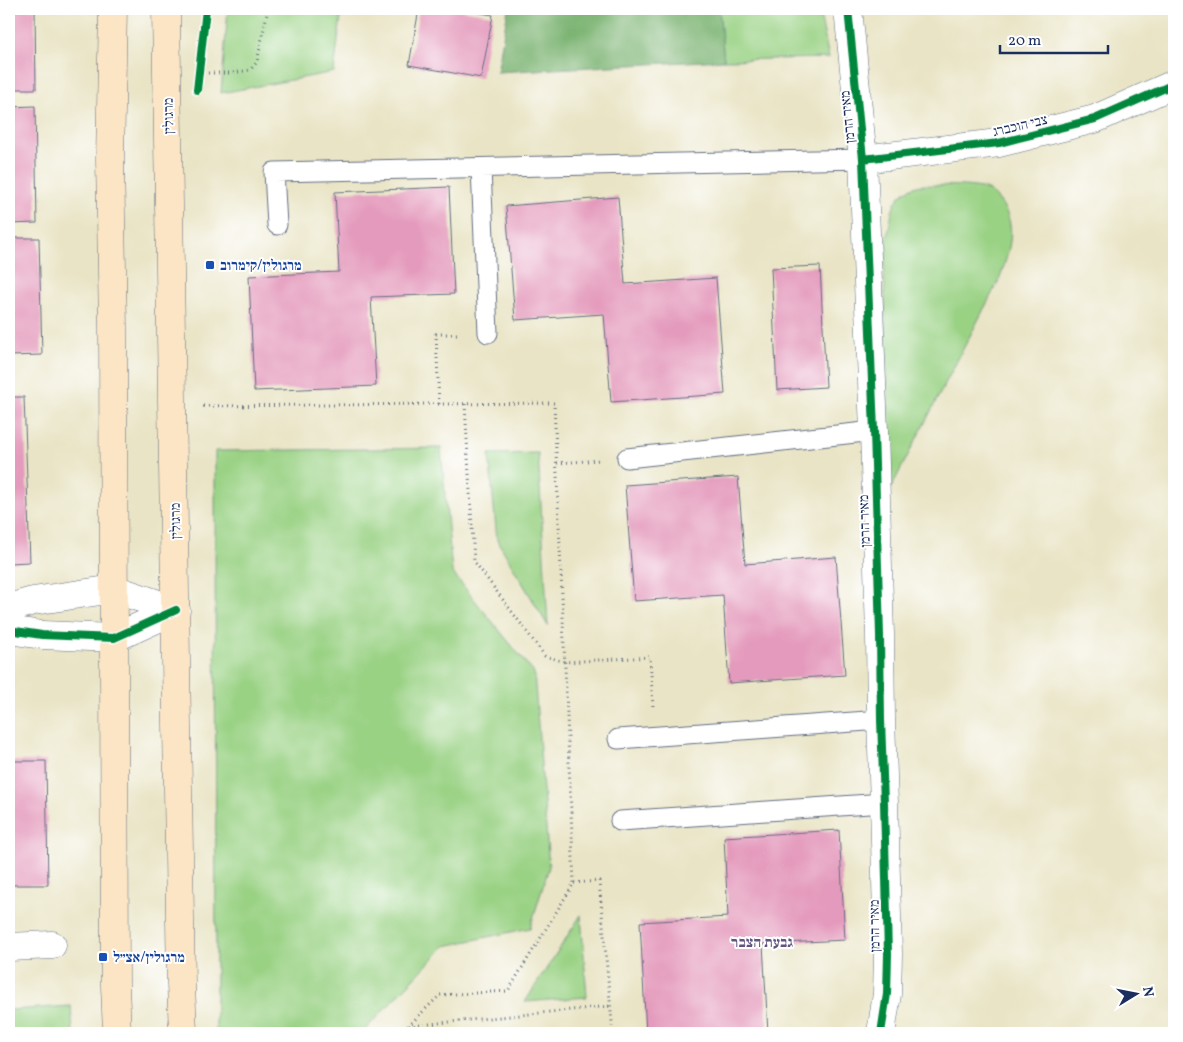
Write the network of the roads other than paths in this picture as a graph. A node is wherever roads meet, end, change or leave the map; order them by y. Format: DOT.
graph roads {
  1 [pos="113,9"];
  2 [pos="166,9"];
  3 [pos="848,9"];
  4 [pos="1174,84"];
  5 [pos="863,159"];
  6 [pos="481,168"];
  7 [pos="277,226"];
  8 [pos="488,333"];
  9 [pos="874,430"];
  10 [pos="627,458"];
  11 [pos="114,589"];
  12 [pos="9,608"];
  13 [pos="176,610"];
  14 [pos="9,630"];
  15 [pos="114,638"];
  16 [pos="881,720"];
  17 [pos="618,739"];
  18 [pos="884,802"];
  19 [pos="620,821"];
  20 [pos="52,945"];
  21 [pos="9,947"];
  22 [pos="117,1033"];
  23 [pos="183,1033"];
  24 [pos="881,1033"];
  1 -- 11 [label="main road"];
  2 -- 13 [label="main road, מרגולין"];
  3 -- 5 [label="street, מאיר הרמן"];
  4 -- 5 [label="street, צבי הוכברג"];
  5 -- 6 [label="lane"];
  5 -- 9 [label="street, מאיר הרמן"];
  6 -- 7 [label="lane"];
  6 -- 8 [label="lane"];
  9 -- 10 [label="lane"];
  9 -- 16 [label="street, מאיר הרמן"];
  11 -- 12 [label="street"];
  11 -- 13 [label="street"];
  11 -- 15 [label="main road"];
  13 -- 15 [label="street"];
  13 -- 23 [label="main road, מרגולין"];
  14 -- 15 [label="street"];
  15 -- 22 [label="main road"];
  16 -- 17 [label="lane"];
  16 -- 18 [label="street, מאיר הרמן"];
  18 -- 19 [label="lane"];
  18 -- 24 [label="street, מאיר הרמן"];
  20 -- 21 [label="street"];
}
